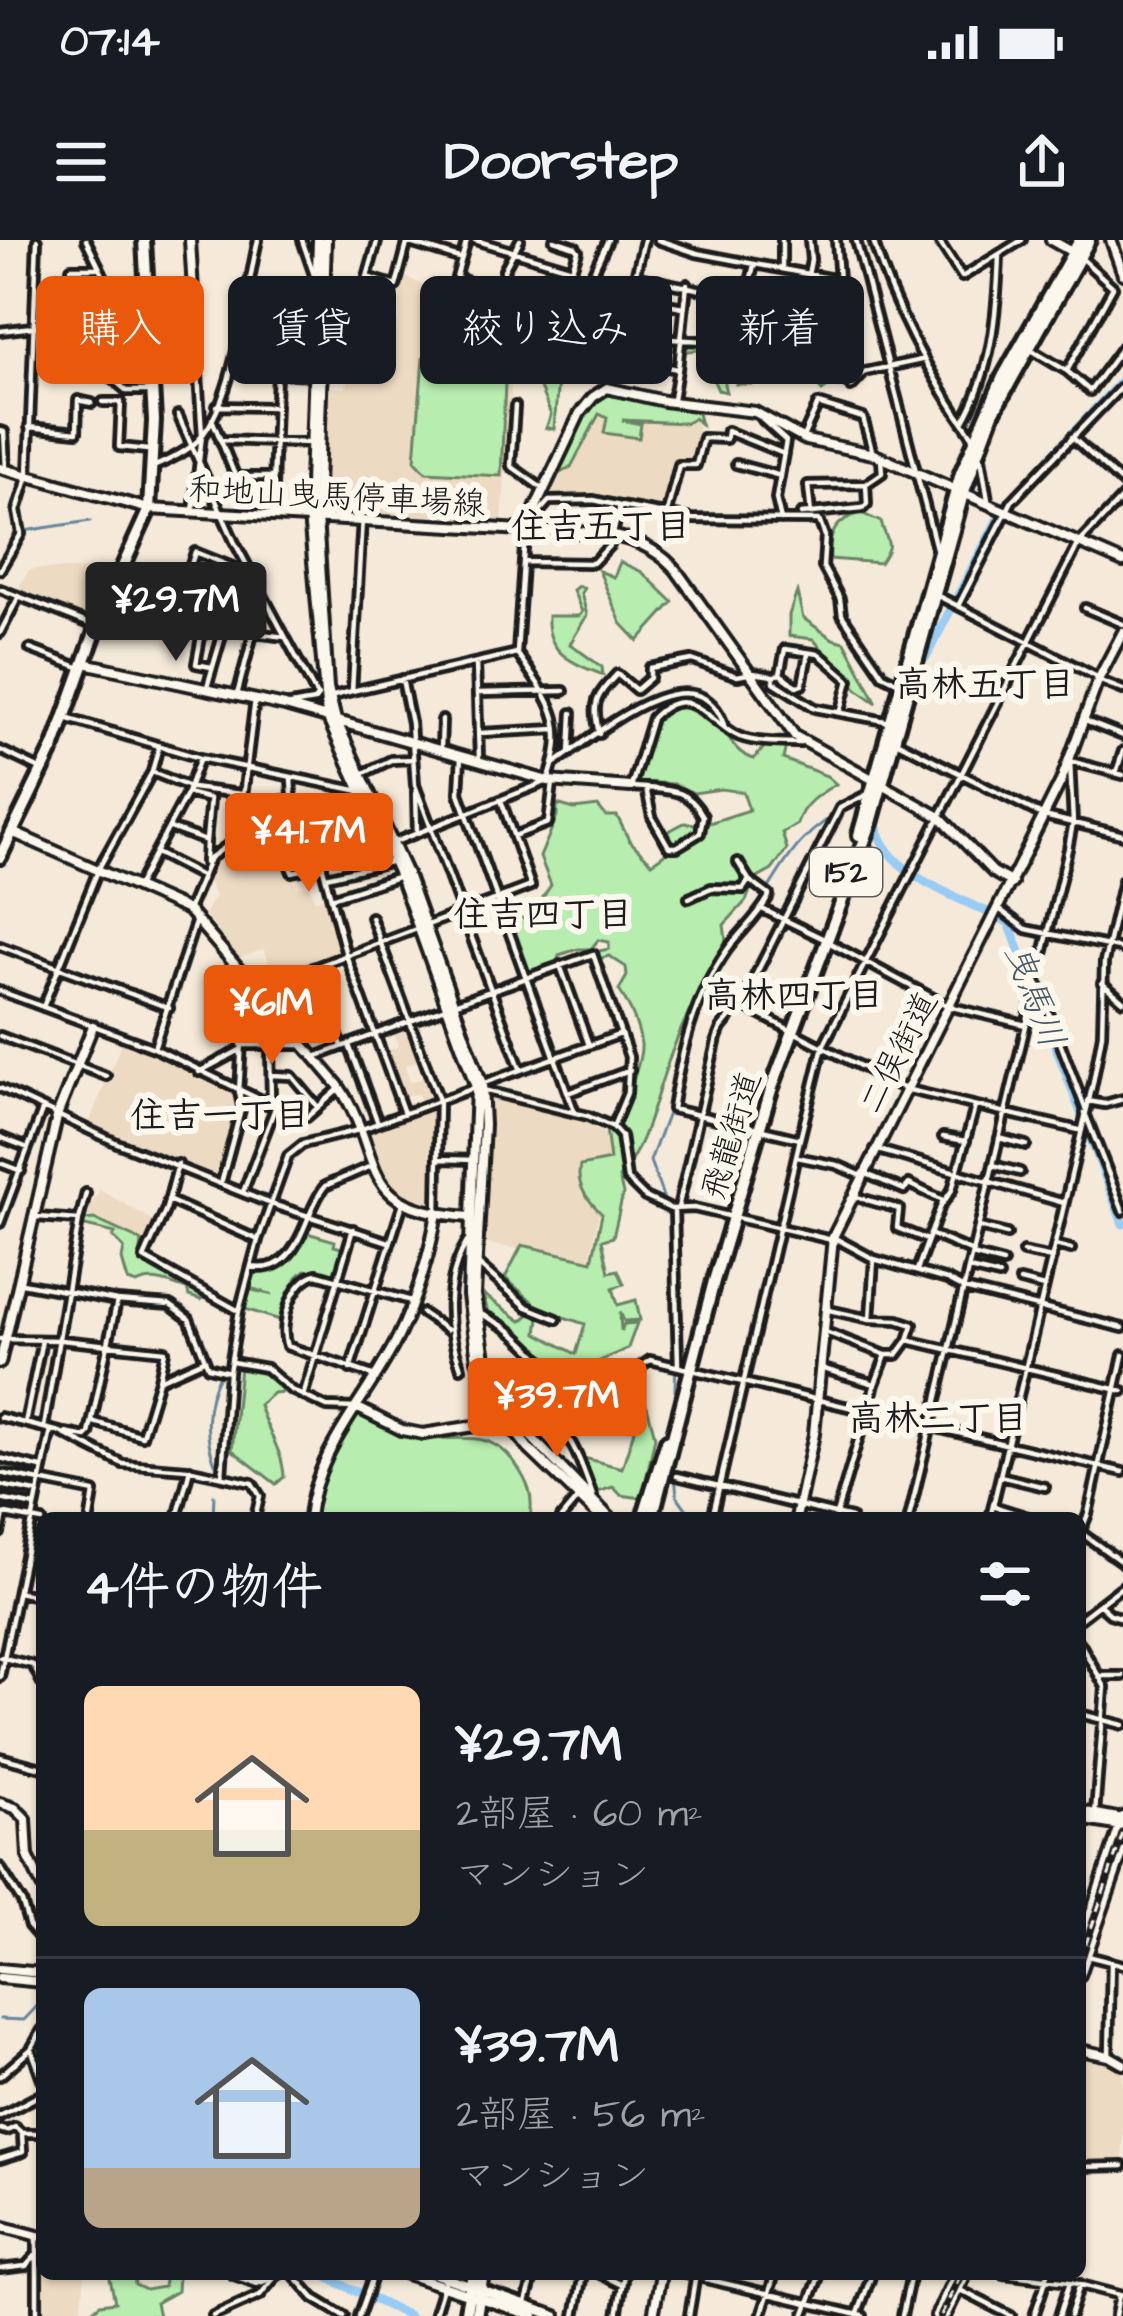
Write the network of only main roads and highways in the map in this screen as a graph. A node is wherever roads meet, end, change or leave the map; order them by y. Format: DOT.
graph roads {
  1 [pos="144,240"];
  2 [pos="1080,240"];
  3 [pos="1089,240"];
  4 [pos="1077,255"];
  5 [pos="976,445"];
  6 [pos="960,492"];
  7 [pos="931,592"];
  8 [pos="878,782"];
  9 [pos="0,857"];
  10 [pos="824,940"];
  11 [pos="651,1512"];
  12 [pos="475,2289"];
  13 [pos="465,2316"];
  14 [pos="476,2316"];
  1 -- 9 [label="highway"];
  2 -- 4 [label="highway, 飛龍街道 / 152"];
  3 -- 4 [label="highway, 飛龍街道 / 152"];
  4 -- 5 [label="highway, 飛龍街道 / 152"];
  4 -- 5 [label="highway, 飛龍街道 / 152"];
  5 -- 6 [label="highway, 飛龍街道 / 152"];
  6 -- 7 [label="highway, 飛龍街道 / 152"];
  6 -- 7 [label="highway, 飛龍街道 / 152"];
  7 -- 8 [label="highway, 飛龍街道 / 152"];
  7 -- 8 [label="highway, 飛龍街道 / 152"];
  8 -- 10 [label="highway, 飛龍街道 / 152"];
  8 -- 10 [label="highway, 飛龍街道 / 152"];
  10 -- 11 [label="highway, 飛龍街道 / 152"];
  12 -- 13 [label="highway"];
  12 -- 14 [label="highway"];
}
